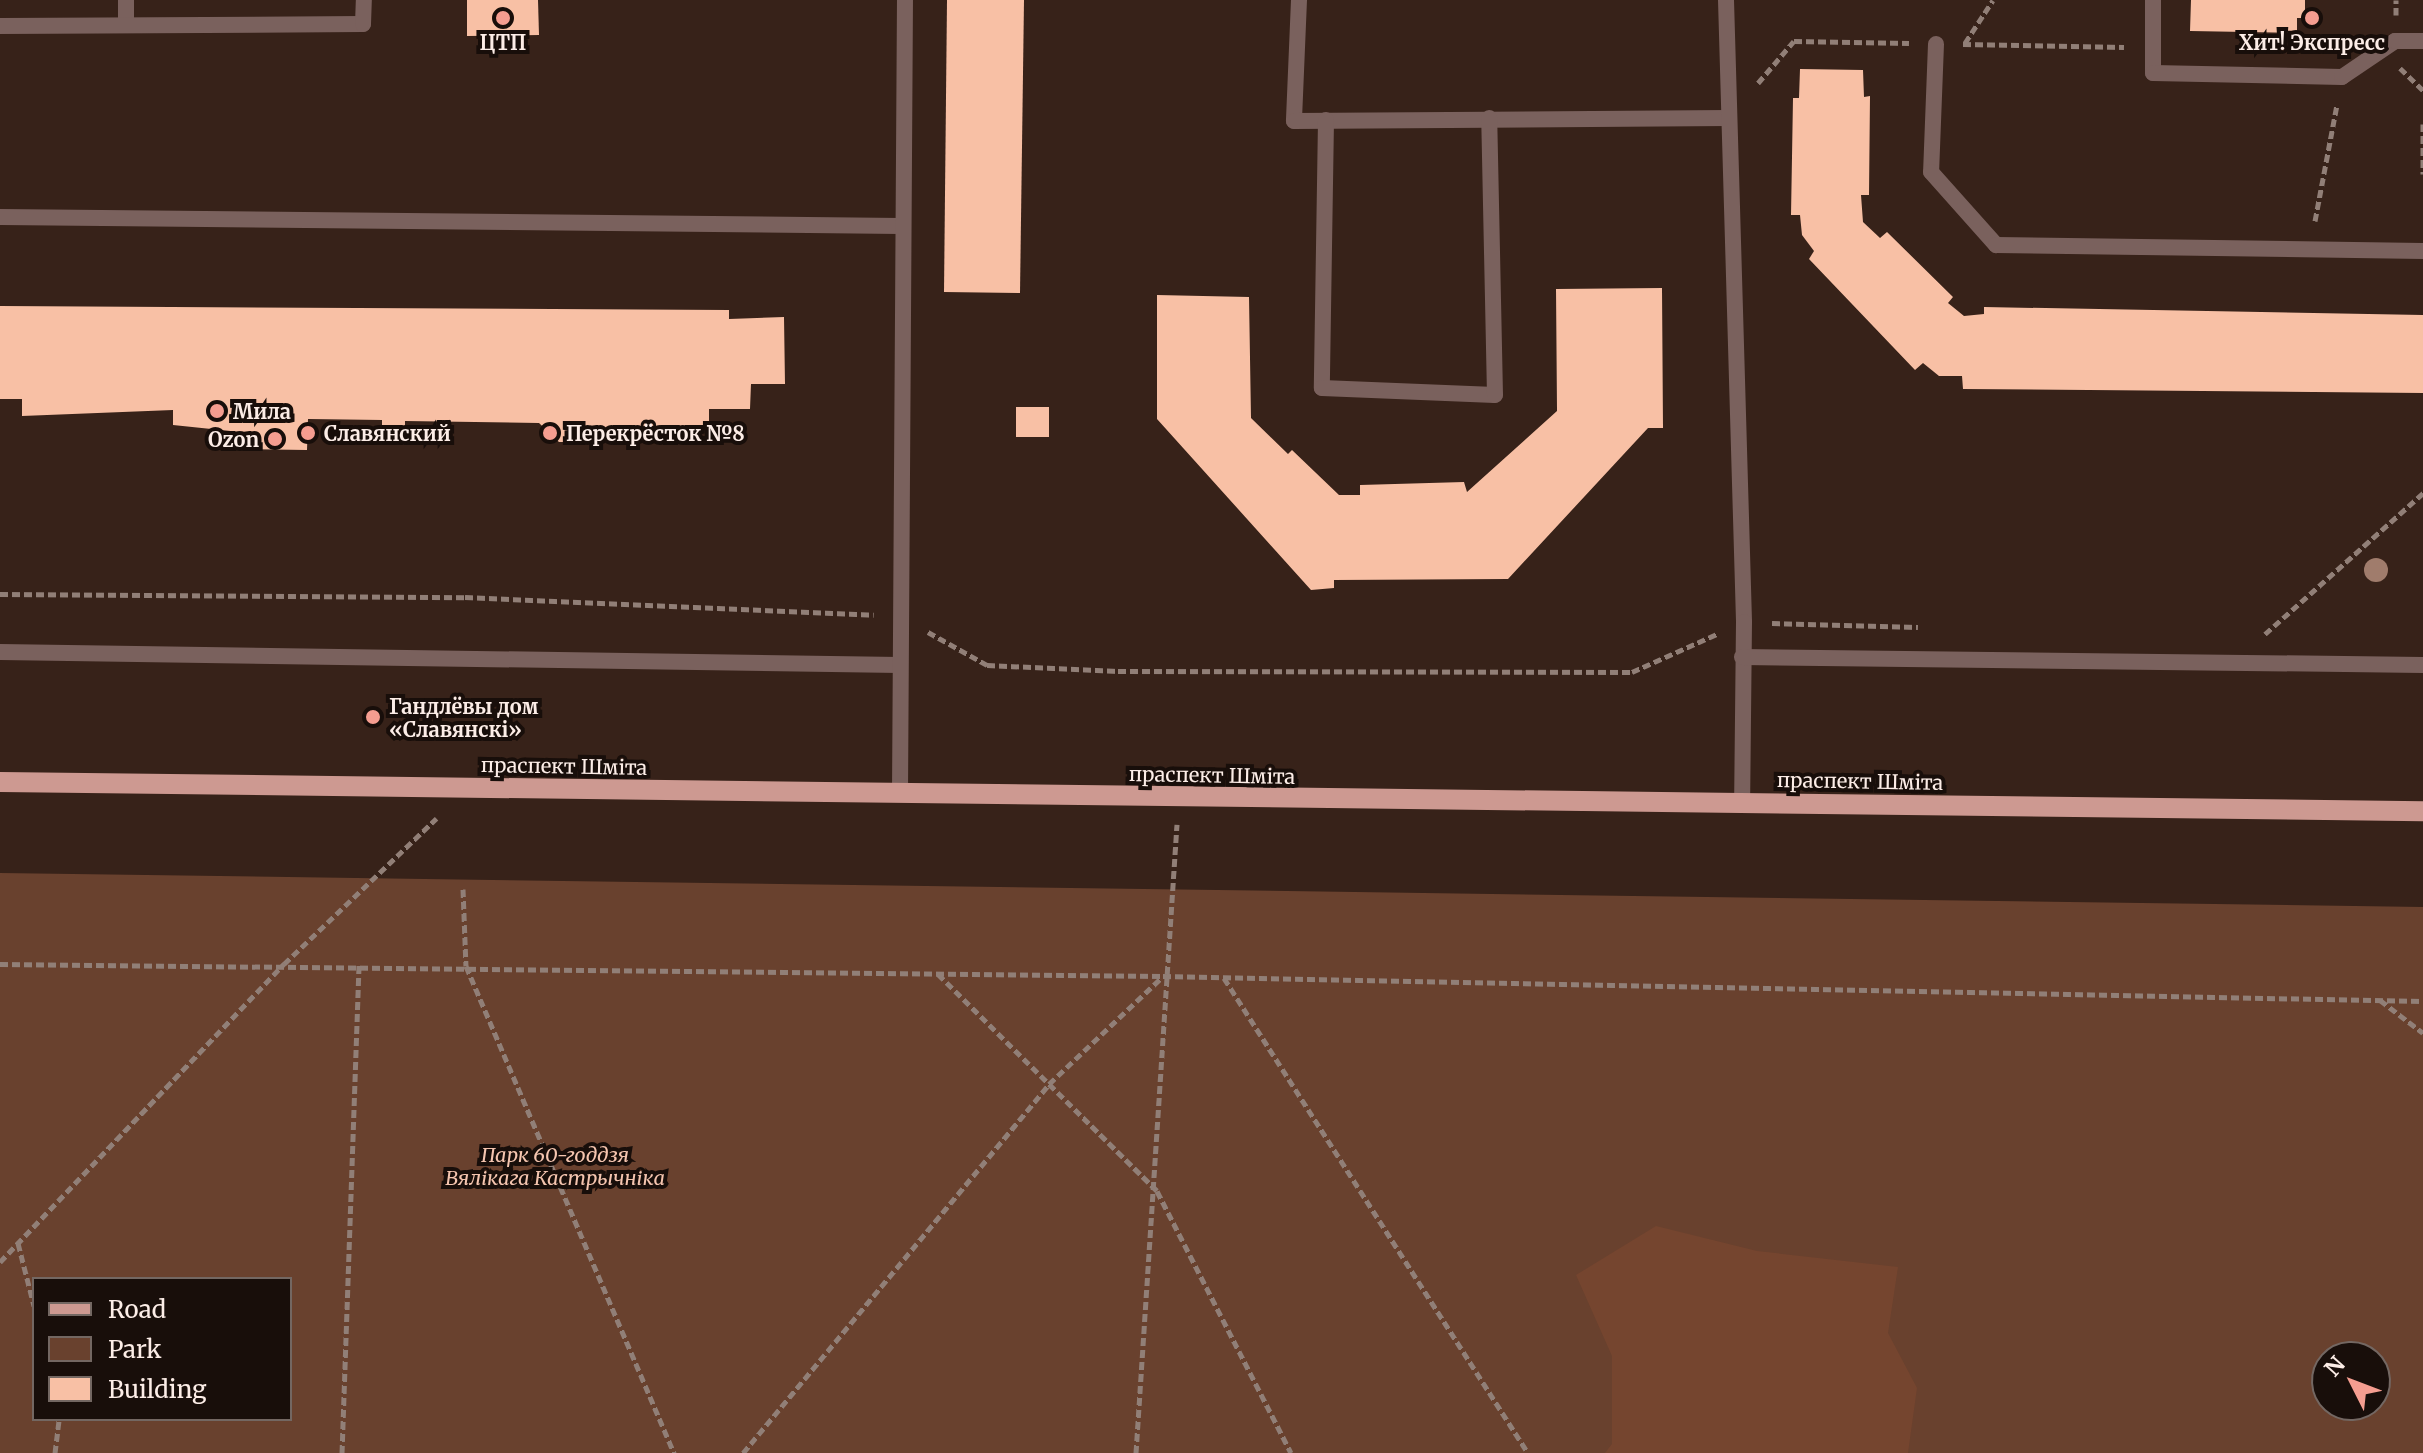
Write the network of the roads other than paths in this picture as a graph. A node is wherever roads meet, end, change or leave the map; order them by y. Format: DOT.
graph roads {
  1 [pos="126,0"];
  2 [pos="364,0"];
  3 [pos="905,0"];
  4 [pos="1299,0"];
  5 [pos="1726,0"];
  6 [pos="2153,0"];
  7 [pos="126,24"];
  8 [pos="0,26"];
  9 [pos="2423,41"];
  10 [pos="1936,44"];
  11 [pos="1489,118"];
  12 [pos="1729,118"];
  13 [pos="1326,120"];
  14 [pos="0,217"];
  15 [pos="901,226"];
  16 [pos="2423,251"];
  17 [pos="0,652"];
  18 [pos="1742,657"];
  19 [pos="900,665"];
  20 [pos="2423,665"];
  21 [pos="0,782"];
  22 [pos="900,793"];
  23 [pos="1742,804"];
  24 [pos="2423,811"];
  1 -- 7 [label="lane"];
  2 -- 7 [label="lane"];
  3 -- 15 [label="lane"];
  4 -- 13 [label="lane"];
  5 -- 12 [label="lane"];
  6 -- 9 [label="lane"];
  7 -- 8 [label="lane"];
  10 -- 16 [label="lane"];
  11 -- 12 [label="lane"];
  11 -- 13 [label="lane"];
  11 -- 13 [label="lane"];
  12 -- 18 [label="lane"];
  14 -- 15 [label="lane"];
  15 -- 19 [label="lane"];
  17 -- 19 [label="lane"];
  18 -- 20 [label="lane"];
  18 -- 23 [label="lane"];
  19 -- 22 [label="lane"];
  21 -- 22 [label="main road, праспект Шміта"];
  22 -- 23 [label="main road, праспект Шміта"];
  23 -- 24 [label="main road, праспект Шміта"];
}
